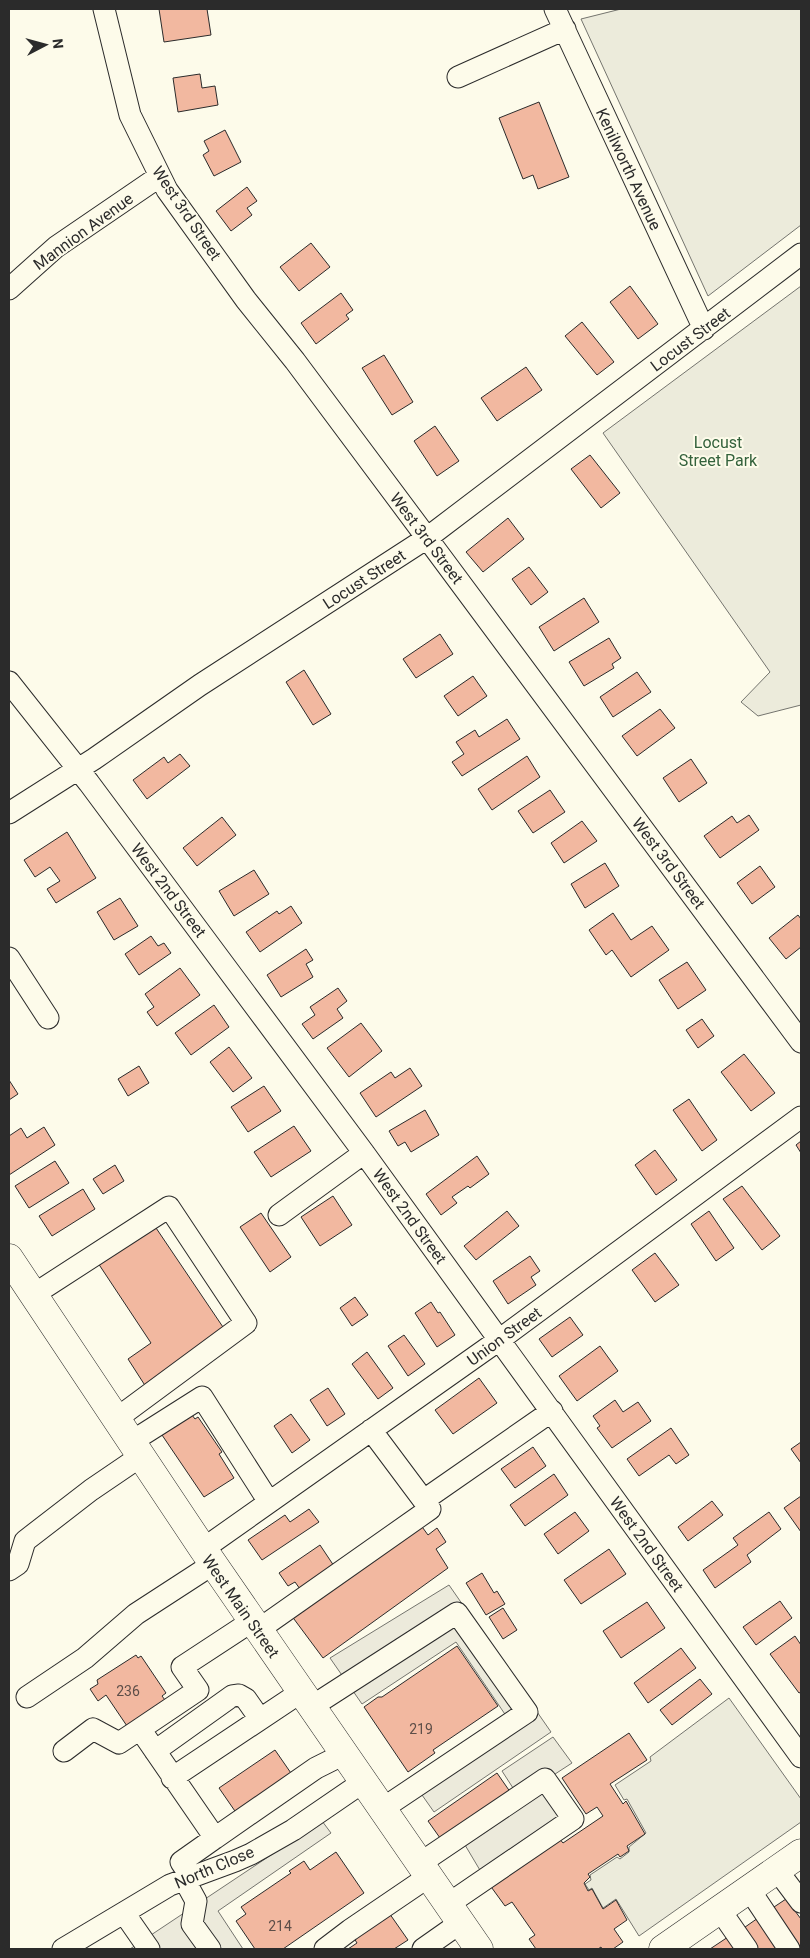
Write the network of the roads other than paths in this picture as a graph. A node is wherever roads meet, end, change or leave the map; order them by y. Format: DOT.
graph roads {
  1 [pos="104,9"];
  2 [pos="555,9"];
  3 [pos="565,30"];
  4 [pos="458,77"];
  5 [pos="160,176"];
  6 [pos="801,254"];
  7 [pos="9,289"];
  8 [pos="704,330"];
  9 [pos="427,538"];
  10 [pos="9,682"];
  11 [pos="78,769"];
  12 [pos="9,813"];
  13 [pos="9,958"];
  14 [pos="48,1018"];
  15 [pos="801,1042"];
  16 [pos="801,1117"];
  17 [pos="364,1153"];
  18 [pos="279,1215"];
  19 [pos="9,1258"];
  20 [pos="34,1295"];
  21 [pos="499,1340"];
  22 [pos="552,1411"];
  23 [pos="116,1419"];
  24 [pos="371,1430"];
  25 [pos="136,1449"];
  26 [pos="424,1500"];
  27 [pos="269,1502"];
  28 [pos="208,1556"];
  29 [pos="9,1570"];
  30 [pos="255,1625"];
  31 [pos="27,1697"];
  32 [pos="306,1699"];
  33 [pos="260,1719"];
  34 [pos="140,1729"];
  35 [pos="64,1751"];
  36 [pos="155,1751"];
  37 [pos="344,1754"];
  38 [pos="801,1757"];
  39 [pos="172,1778"];
  40 [pos="363,1782"];
  41 [pos="382,1810"];
  42 [pos="215,1838"];
  43 [pos="801,1853"];
  44 [pos="423,1870"];
  45 [pos="777,1870"];
  46 [pos="188,1878"];
  47 [pos="749,1890"];
  48 [pos="801,1902"];
  49 [pos="720,1910"];
  50 [pos="124,1913"];
  51 [pos="454,1914"];
  52 [pos="679,1945"];
  53 [pos="63,1949"];
  54 [pos="149,1949"];
  55 [pos="210,1949"];
  56 [pos="325,1949"];
  57 [pos="423,1949"];
  58 [pos="478,1949"];
  59 [pos="747,1949"];
  60 [pos="789,1949"];
  1 -- 5 [label="street, West 3rd Street"];
  2 -- 3 [label="street, Kenilworth Avenue"];
  3 -- 4 [label="street"];
  3 -- 8 [label="street, Kenilworth Avenue"];
  5 -- 7 [label="street, Mannion Avenue"];
  5 -- 9 [label="street, West 3rd Street"];
  6 -- 8 [label="street, Locust Street"];
  8 -- 9 [label="street, Locust Street"];
  9 -- 11 [label="street, Locust Street"];
  9 -- 15 [label="street, West 3rd Street"];
  10 -- 11 [label="street, West 2nd Street"];
  11 -- 12 [label="street, Locust Street"];
  11 -- 17 [label="street, West 2nd Street"];
  13 -- 14 [label="street"];
  16 -- 21 [label="street, Union Street"];
  17 -- 18 [label="street"];
  17 -- 21 [label="street, West 2nd Street"];
  19 -- 20 [label="main road, West Main Street"];
  20 -- 23 [label="main road, West Main Street"];
  20 -- 23 [label="street"];
  21 -- 22 [label="street, West 2nd Street"];
  21 -- 24 [label="street, Union Street"];
  22 -- 26 [label="street"];
  22 -- 38 [label="street, West 2nd Street"];
  23 -- 25 [label="main road, West Main Street"];
  24 -- 26 [label="street"];
  24 -- 27 [label="street, Union Street"];
  25 -- 27 [label="street"];
  25 -- 28 [label="main road, West Main Street"];
  25 -- 29 [label="street"];
  26 -- 30 [label="street"];
  27 -- 28 [label="street, Union Street"];
  28 -- 30 [label="main road, West Main Street"];
  28 -- 31 [label="street, Union Street"];
  30 -- 32 [label="main road, West Main Street"];
  30 -- 34 [label="street"];
  32 -- 33 [label="street"];
  32 -- 37 [label="main road, West Main Street"];
  32 -- 41 [label="street"];
  33 -- 36 [label="street"];
  33 -- 39 [label="street"];
  34 -- 35 [label="street"];
  34 -- 36 [label="street"];
  36 -- 39 [label="street"];
  37 -- 40 [label="main road, West Main Street"];
  37 -- 42 [label="street"];
  39 -- 42 [label="street"];
  40 -- 41 [label="main road, West Main Street"];
  40 -- 46 [label="street, North Close"];
  41 -- 44 [label="main road, West Main Street"];
  42 -- 46 [label="street"];
  43 -- 45 [label="main road"];
  44 -- 51 [label="main road, West Main Street"];
  44 -- 51 [label="street"];
  44 -- 56 [label="street"];
  45 -- 47 [label="main road"];
  45 -- 48 [label="street"];
  46 -- 50 [label="street, North Close"];
  46 -- 55 [label="street"];
  47 -- 49 [label="main road"];
  47 -- 60 [label="street"];
  49 -- 52 [label="main road"];
  49 -- 59 [label="street"];
  50 -- 53 [label="street, North Close"];
  50 -- 54 [label="street"];
  51 -- 57 [label="street"];
  51 -- 58 [label="main road, West Main Street"];
}
